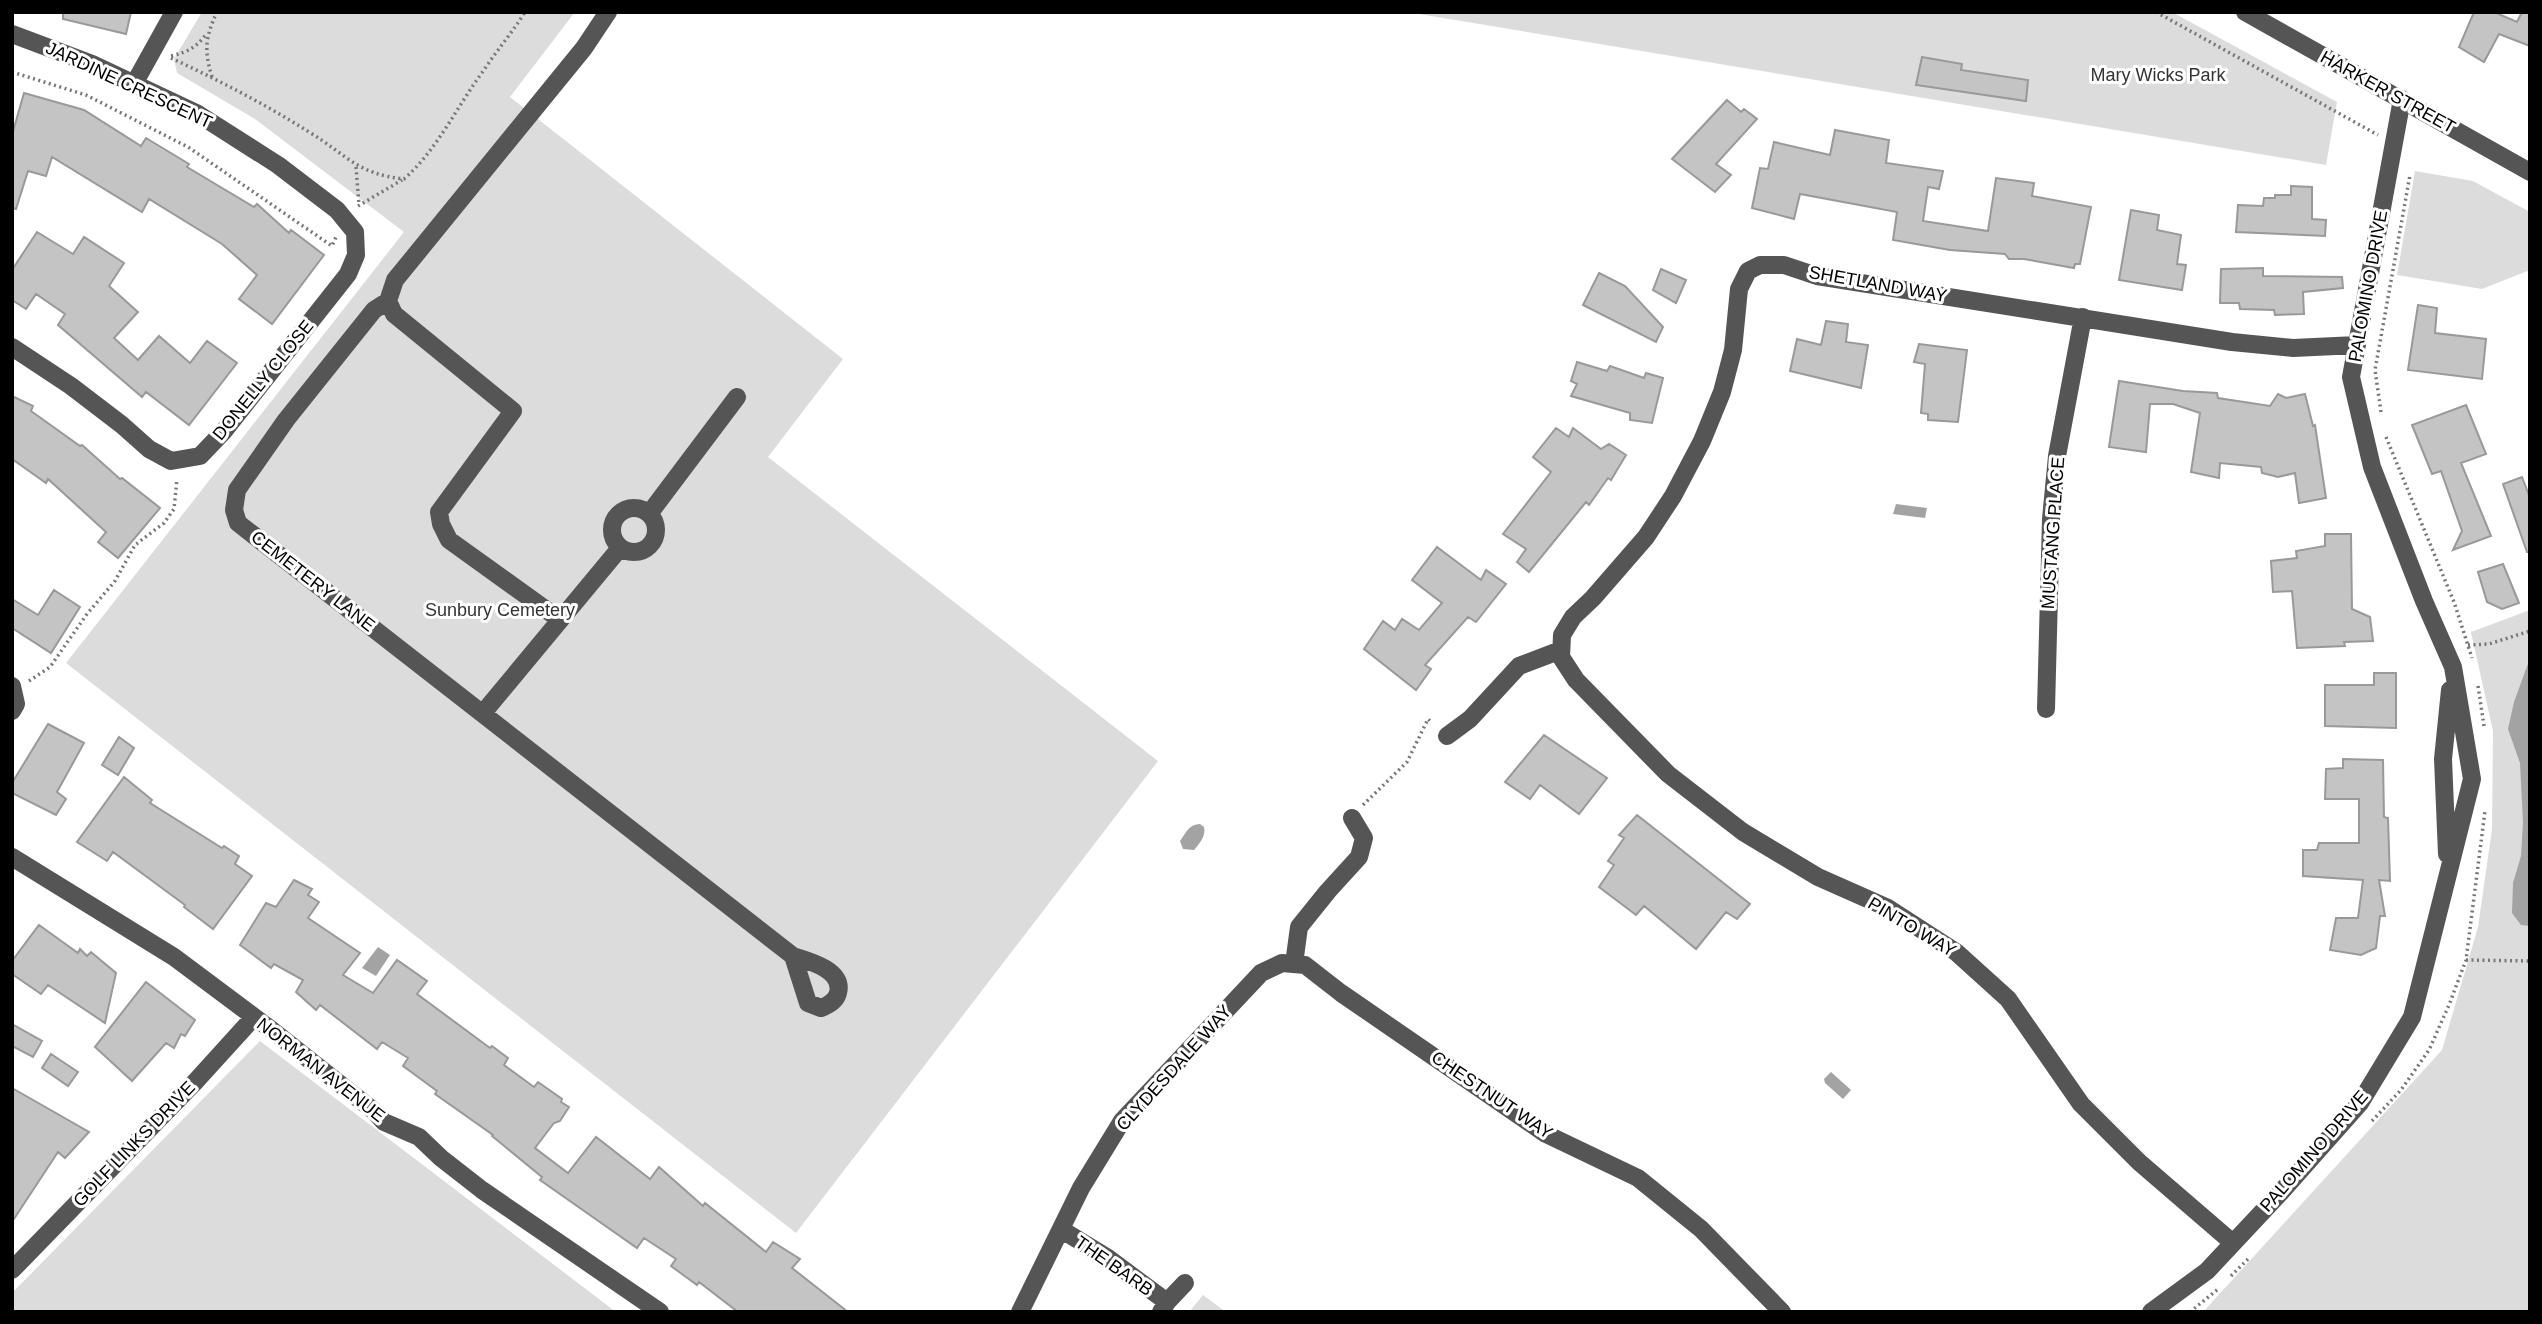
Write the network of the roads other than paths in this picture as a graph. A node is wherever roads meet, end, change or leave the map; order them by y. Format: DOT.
graph roads {
  1 [pos="174,12"];
  2 [pos="608,12"];
  3 [pos="2245,12"];
  4 [pos="12,34"];
  5 [pos="134,83"];
  6 [pos="2402,99"];
  7 [pos="2530,173"];
  8 [pos="356,255"];
  9 [pos="388,301"];
  10 [pos="2083,317"];
  11 [pos="2357,345"];
  12 [pos="12,347"];
  13 [pos="737,397"];
  14 [pos="649,514"];
  15 [pos="620,548"];
  16 [pos="559,620"];
  17 [pos="1561,650"];
  18 [pos="2453,667"];
  19 [pos="13,689"];
  20 [pos="2046,709"];
  21 [pos="12,711"];
  22 [pos="483,713"];
  23 [pos="1447,736"];
  24 [pos="1352,817"];
  25 [pos="12,856"];
  26 [pos="2448,875"];
  27 [pos="793,956"];
  28 [pos="1294,964"];
  29 [pos="254,1017"];
  30 [pos="1062,1230"];
  31 [pos="2234,1243"];
  32 [pos="12,1270"];
  33 [pos="1185,1283"];
  34 [pos="1164,1307"];
  35 [pos="660,1312"];
  36 [pos="1020,1312"];
  37 [pos="1782,1312"];
  38 [pos="2151,1312"];
  1 -- 5 [label="street"];
  2 -- 9 [label="street, CEMETERY LANE"];
  3 -- 6 [label="street, HARKER STREET"];
  4 -- 5 [label="street, JARDINE CRESCENT"];
  5 -- 8 [label="street, JARDINE CRESCENT"];
  6 -- 7 [label="street, HARKER STREET"];
  6 -- 11 [label="street, PALOMINO DRIVE"];
  8 -- 12 [label="street, DONELLY CLOSE"];
  9 -- 16 [label="street"];
  9 -- 22 [label="street, CEMETERY LANE"];
  10 -- 11 [label="street, SHETLAND WAY"];
  10 -- 17 [label="street, SHETLAND WAY"];
  10 -- 20 [label="street, MUSTANG PLACE"];
  11 -- 18 [label="street, PALOMINO DRIVE"];
  13 -- 14 [label="street"];
  14 -- 15 [label="street"];
  14 -- 15 [label="street"];
  15 -- 16 [label="street"];
  16 -- 22 [label="street"];
  17 -- 23 [label="street"];
  17 -- 31 [label="street, PINTO WAY"];
  18 -- 26 [label="street, PALOMINO DRIVE"];
  18 -- 26 [label="street, PALOMINO DRIVE"];
  19 -- 21 [label="street"];
  22 -- 27 [label="street, CEMETERY LANE"];
  24 -- 28 [label="street"];
  25 -- 29 [label="street, NORMAN AVENUE"];
  26 -- 31 [label="street, PALOMINO DRIVE"];
  28 -- 30 [label="street, CLYDESDALE WAY"];
  28 -- 37 [label="street, CHESTNUT WAY"];
  29 -- 32 [label="street, GOLF LINKS DRIVE"];
  29 -- 35 [label="street, NORMAN AVENUE"];
  30 -- 34 [label="street, THE BARB"];
  30 -- 36 [label="street, CLYDESDALE WAY"];
  31 -- 38 [label="street, PALOMINO DRIVE"];
  33 -- 34 [label="street, THE BARB"];
}
